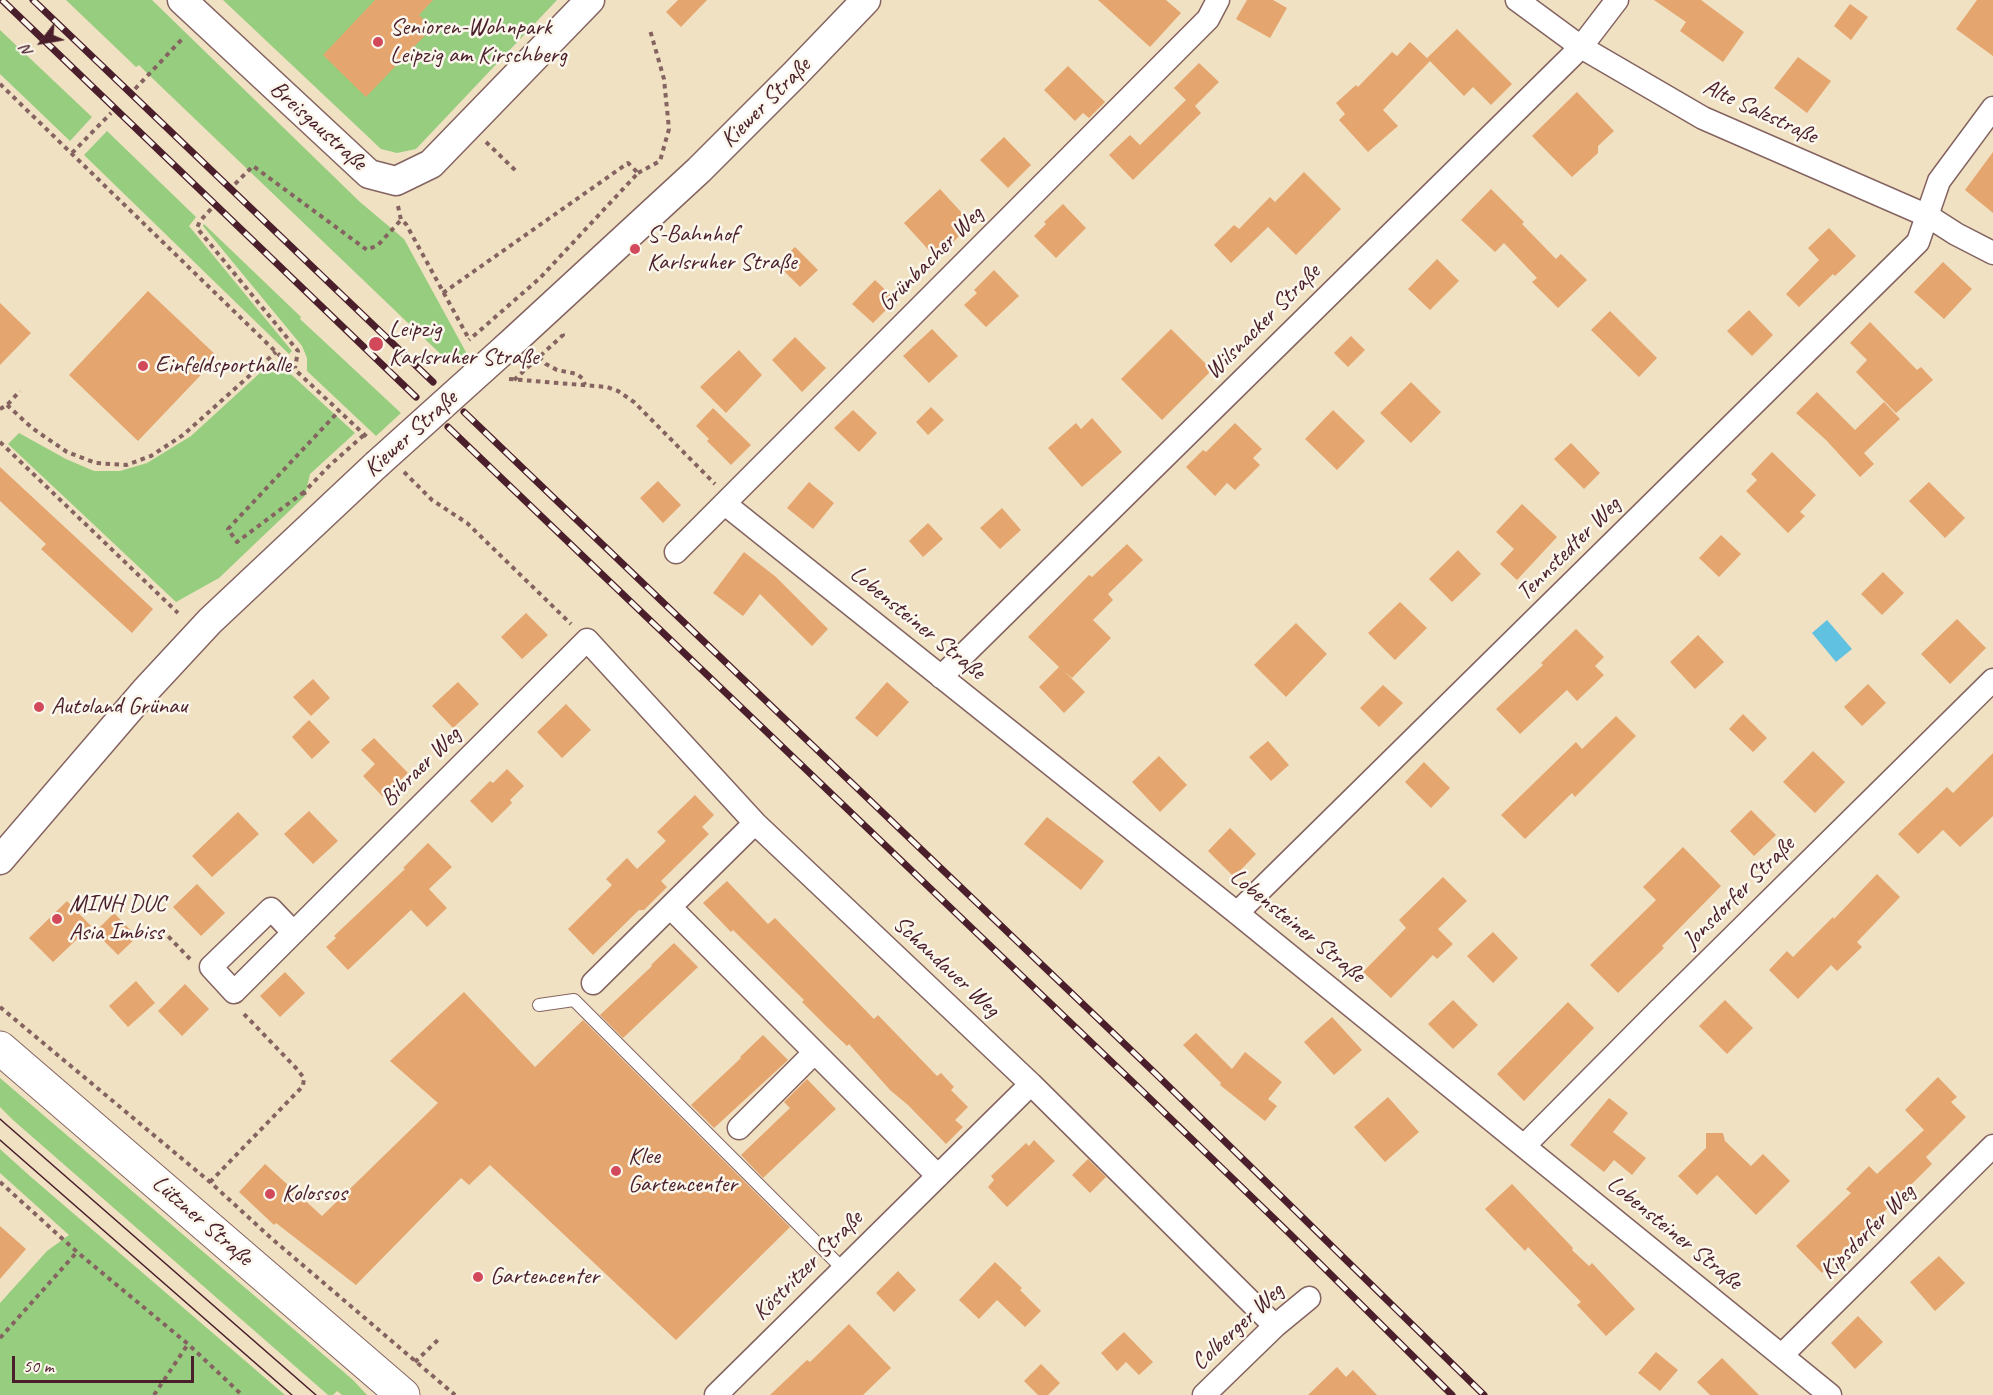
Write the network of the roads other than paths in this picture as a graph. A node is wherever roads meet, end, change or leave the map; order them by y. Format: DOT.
graph roads {
  1 [pos="182,0"];
  2 [pos="590,0"];
  3 [pos="866,0"];
  4 [pos="1218,0"];
  5 [pos="1517,0"];
  6 [pos="1617,0"];
  7 [pos="1581,46"];
  8 [pos="1993,108"];
  9 [pos="1928,216"];
  10 [pos="1993,253"];
  11 [pos="728,502"];
  12 [pos="676,552"];
  13 [pos="587,640"];
  14 [pos="941,677"];
  15 [pos="1993,680"];
  16 [pos="755,823"];
  17 [pos="0,860"];
  18 [pos="670,907"];
  19 [pos="1238,913"];
  20 [pos="293,932"];
  21 [pos="593,983"];
  22 [pos="539,1005"];
  23 [pos="0,1048"];
  24 [pos="814,1053"];
  25 [pos="1030,1084"];
  26 [pos="739,1128"];
  27 [pos="1525,1145"];
  28 [pos="1993,1146"];
  29 [pos="938,1176"];
  30 [pos="844,1270"];
  31 [pos="1309,1298"];
  32 [pos="1275,1326"];
  33 [pos="1782,1355"];
  34 [pos="403,1395"];
  35 [pos="716,1395"];
  36 [pos="1204,1395"];
  37 [pos="1830,1395"];
  1 -- 2 [label="street, Breisgaustraße"];
  3 -- 17 [label="street, Kiewer Straße, bridge"];
  4 -- 11 [label="street, Grünbacher Weg"];
  5 -- 7 [label="street, Alte Salzstraße"];
  6 -- 7 [label="street, Wilsnacker Straße"];
  7 -- 9 [label="street, Alte Salzstraße"];
  7 -- 14 [label="street, Wilsnacker Straße"];
  8 -- 9 [label="street, Tennstedter Weg"];
  9 -- 10 [label="street, Alte Salzstraße"];
  9 -- 19 [label="street, Tennstedter Weg"];
  11 -- 12 [label="street, Grünbacher Weg"];
  11 -- 14 [label="street, Lobensteiner Straße"];
  13 -- 16 [label="street, Schandauer Weg"];
  13 -- 20 [label="street, Bibraer Weg"];
  14 -- 19 [label="street, Lobensteiner Straße"];
  15 -- 27 [label="street, Jonsdorfer Straße"];
  16 -- 18 [label="street"];
  16 -- 25 [label="street, Schandauer Weg"];
  18 -- 21 [label="street"];
  18 -- 24 [label="street"];
  19 -- 27 [label="street, Lobensteiner Straße"];
  20 -- 20 [label="street, Bibraer Weg"];
  22 -- 30 [label="lane"];
  23 -- 34 [label="main road, Lützner Straße"];
  24 -- 26 [label="street"];
  24 -- 29 [label="street"];
  25 -- 29 [label="street, Köstritzer Straße"];
  25 -- 32 [label="street, Schandauer Weg"];
  27 -- 33 [label="street, Lobensteiner Straße"];
  28 -- 33 [label="street, Kipsdorfer Weg"];
  29 -- 30 [label="street, Köstritzer Straße"];
  30 -- 35 [label="street, Köstritzer Straße"];
  31 -- 32 [label="street, Colberger Weg"];
  32 -- 36 [label="street, Colberger Weg"];
  33 -- 37 [label="street, Lobensteiner Straße"];
}
